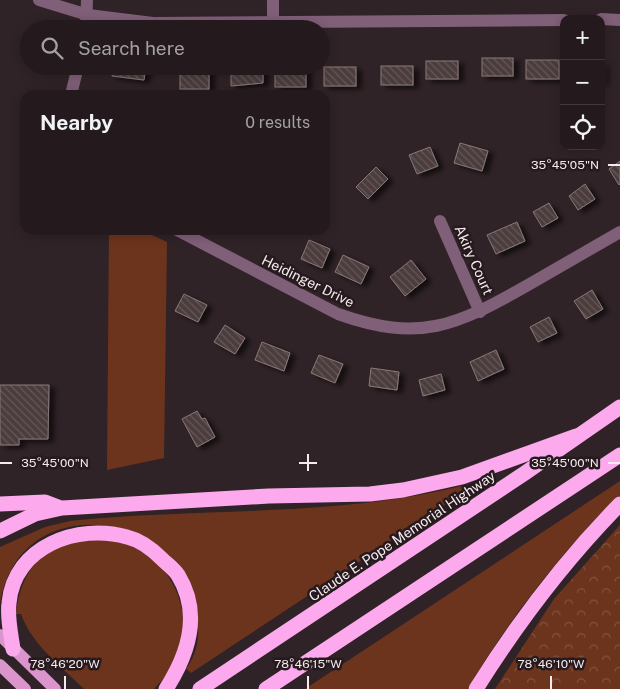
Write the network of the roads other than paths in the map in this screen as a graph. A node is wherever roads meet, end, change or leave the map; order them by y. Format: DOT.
graph roads {
  1 [pos="39,0"];
  2 [pos="87,0"];
  3 [pos="273,0"];
  4 [pos="88,15"];
  5 [pos="605,19"];
  6 [pos="87,20"];
  7 [pos="129,20"];
  8 [pos="273,20"];
  9 [pos="560,20"];
  10 [pos="620,20"];
  11 [pos="330,22"];
  12 [pos="76,75"];
  13 [pos="72,90"];
  14 [pos="440,221"];
  15 [pos="620,232"];
  16 [pos="186,235"];
  17 [pos="480,312"];
  18 [pos="620,407"];
  19 [pos="576,436"];
  20 [pos="620,455"];
  21 [pos="0,504"];
  22 [pos="620,504"];
  23 [pos="62,508"];
  24 [pos="0,531"];
  25 [pos="0,635"];
  26 [pos="13,649"];
  27 [pos="0,665"];
  28 [pos="25,689"];
  29 [pos="55,689"];
  30 [pos="166,689"];
  31 [pos="200,689"];
  32 [pos="266,689"];
  33 [pos="476,689"];
  1 -- 4 [label="street"];
  2 -- 4 [label="street"];
  3 -- 8 [label="street"];
  4 -- 6 [label="street"];
  4 -- 7 [label="street"];
  5 -- 10 [label="street"];
  9 -- 11 [label="street"];
  12 -- 13 [label="street"];
  14 -- 17 [label="street, Akiry Court"];
  15 -- 17 [label="street, Heidinger Drive"];
  16 -- 17 [label="street, Heidinger Drive"];
  18 -- 19 [label="highway, Claude E. Pope Memorial Highway"];
  19 -- 23 [label="highway"];
  19 -- 31 [label="highway, Claude E. Pope Memorial Highway"];
  20 -- 32 [label="highway"];
  21 -- 23 [label="highway"];
  22 -- 33 [label="highway"];
  23 -- 24 [label="highway"];
  25 -- 26 [label="main road"];
  26 -- 29 [label="main road"];
  26 -- 30 [label="highway"];
  27 -- 28 [label="main road"];
}
